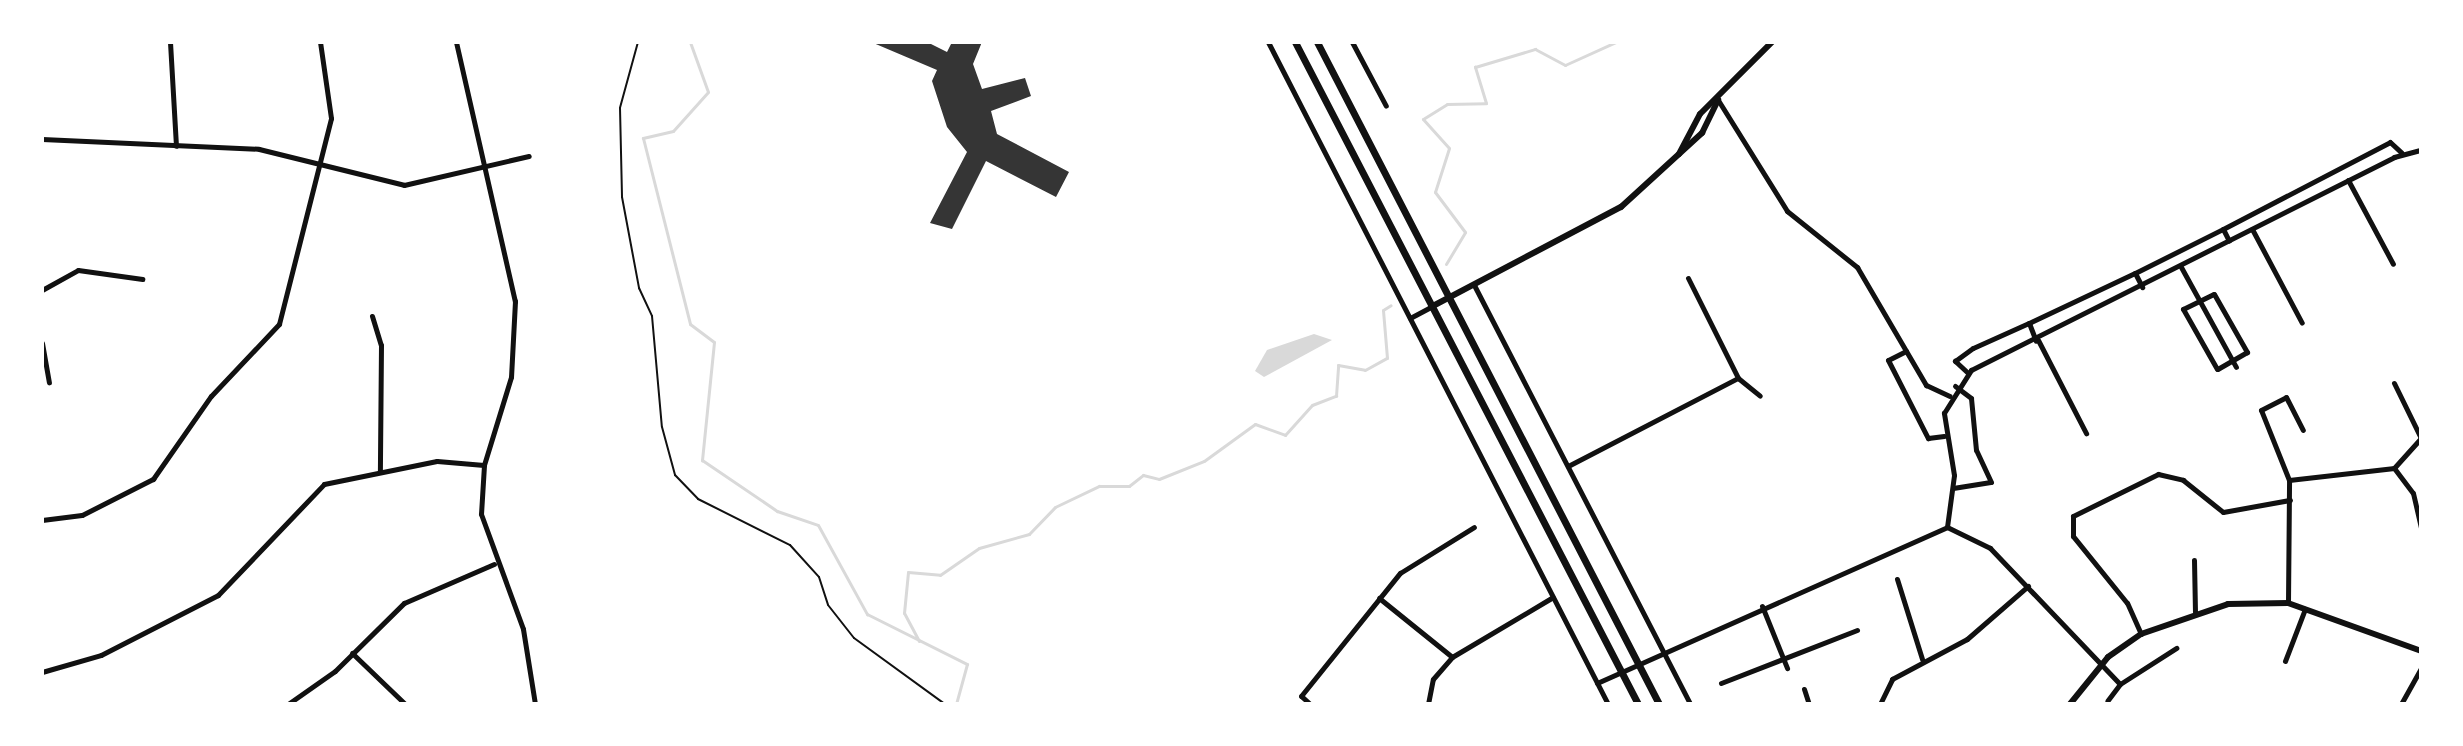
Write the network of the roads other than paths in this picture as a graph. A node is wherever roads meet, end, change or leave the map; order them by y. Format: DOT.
graph roads {
  1 [pos="170,42"];
  2 [pos="320,42"];
  3 [pos="456,42"];
  4 [pos="1268,42"];
  5 [pos="1295,42"];
  6 [pos="1317,42"];
  7 [pos="1772,42"];
  8 [pos="1353,43"];
  9 [pos="1718,100"];
  10 [pos="1386,106"];
  11 [pos="42,139"];
  12 [pos="176,146"];
  13 [pos="2421,150"];
  14 [pos="2402,153"];
  15 [pos="1679,154"];
  16 [pos="529,156"];
  17 [pos="319,163"];
  18 [pos="486,167"];
  19 [pos="2348,180"];
  20 [pos="2223,229"];
  21 [pos="2252,229"];
  22 [pos="2229,241"];
  23 [pos="2393,264"];
  24 [pos="2181,267"];
  25 [pos="2135,273"];
  26 [pos="1688,278"];
  27 [pos="142,279"];
  28 [pos="1474,285"];
  29 [pos="2142,287"];
  30 [pos="42,290"];
  31 [pos="1449,298"];
  32 [pos="2200,301"];
  33 [pos="1431,307"];
  34 [pos="372,316"];
  35 [pos="1410,318"];
  36 [pos="2029,323"];
  37 [pos="2302,323"];
  38 [pos="2037,340"];
  39 [pos="42,343"];
  40 [pos="1906,351"];
  41 [pos="2232,360"];
  42 [pos="2236,367"];
  43 [pos="1968,373"];
  44 [pos="1738,378"];
  45 [pos="49,382"];
  46 [pos="2394,383"];
  47 [pos="1955,386"];
  48 [pos="1760,396"];
  49 [pos="1950,396"];
  50 [pos="2303,430"];
  51 [pos="2086,433"];
  52 [pos="1944,436"];
  53 [pos="2421,438"];
  54 [pos="484,465"];
  55 [pos="1568,466"];
  56 [pos="2394,468"];
  57 [pos="380,471"];
  58 [pos="2289,480"];
  59 [pos="1953,488"];
  60 [pos="2290,500"];
  61 [pos="42,520"];
  62 [pos="1474,527"];
  63 [pos="1947,527"];
  64 [pos="2421,528"];
  65 [pos="2194,560"];
  66 [pos="494,564"];
  67 [pos="1897,579"];
  68 [pos="2028,586"];
  69 [pos="1553,597"];
  70 [pos="1379,598"];
  71 [pos="2288,603"];
  72 [pos="1761,606"];
  73 [pos="2305,608"];
  74 [pos="2195,612"];
  75 [pos="1857,630"];
  76 [pos="2141,634"];
  77 [pos="2176,648"];
  78 [pos="1663,650"];
  79 [pos="2421,651"];
  80 [pos="352,653"];
  81 [pos="1782,655"];
  82 [pos="1452,657"];
  83 [pos="1922,659"];
  84 [pos="2285,661"];
  85 [pos="1637,663"];
  86 [pos="2101,664"];
  87 [pos="1787,668"];
  88 [pos="2421,668"];
  89 [pos="1621,671"];
  90 [pos="42,672"];
  91 [pos="1597,683"];
  92 [pos="1721,683"];
  93 [pos="2120,684"];
  94 [pos="1804,689"];
  95 [pos="2107,701"];
  96 [pos="288,704"];
  97 [pos="405,704"];
  98 [pos="535,704"];
  99 [pos="1310,704"];
  100 [pos="1428,704"];
  101 [pos="1608,704"];
  102 [pos="1638,704"];
  103 [pos="1659,704"];
  104 [pos="1690,704"];
  105 [pos="1809,704"];
  106 [pos="1880,704"];
  107 [pos="2070,704"];
  108 [pos="2401,704"];
  1 -- 12 [label="street"];
  2 -- 17 [label="street"];
  3 -- 18 [label="street"];
  4 -- 35 [label="street"];
  5 -- 33 [label="main road"];
  6 -- 31 [label="main road"];
  7 -- 9 [label="main road"];
  8 -- 10 [label="street"];
  9 -- 15 [label="main road"];
  9 -- 15 [label="main road"];
  9 -- 40 [label="street"];
  11 -- 12 [label="street"];
  12 -- 17 [label="street"];
  13 -- 14 [label="street"];
  14 -- 19 [label="street"];
  14 -- 20 [label="street"];
  15 -- 28 [label="main road"];
  16 -- 18 [label="street"];
  17 -- 18 [label="street"];
  17 -- 61 [label="street"];
  18 -- 54 [label="street"];
  19 -- 21 [label="street"];
  19 -- 23 [label="street"];
  20 -- 22 [label="street"];
  20 -- 25 [label="street"];
  21 -- 22 [label="street"];
  21 -- 37 [label="street"];
  22 -- 24 [label="street"];
  24 -- 29 [label="street"];
  24 -- 32 [label="street"];
  25 -- 29 [label="street"];
  25 -- 36 [label="street"];
  26 -- 44 [label="street"];
  27 -- 30 [label="street"];
  28 -- 31 [label="main road"];
  28 -- 55 [label="street"];
  29 -- 38 [label="street"];
  31 -- 33 [label="main road"];
  31 -- 85 [label="main road"];
  32 -- 41 [label="street"];
  32 -- 41 [label="street"];
  32 -- 41 [label="street"];
  33 -- 35 [label="street"];
  33 -- 89 [label="main road"];
  34 -- 57 [label="street"];
  35 -- 69 [label="street"];
  36 -- 38 [label="street"];
  36 -- 43 [label="street"];
  38 -- 43 [label="street"];
  38 -- 51 [label="street"];
  39 -- 45 [label="street"];
  40 -- 49 [label="street"];
  40 -- 52 [label="street"];
  41 -- 42 [label="street"];
  43 -- 47 [label="street"];
  44 -- 48 [label="street"];
  44 -- 55 [label="street"];
  46 -- 53 [label="street"];
  47 -- 49 [label="street"];
  47 -- 59 [label="street"];
  49 -- 52 [label="street"];
  50 -- 58 [label="street"];
  52 -- 59 [label="street"];
  53 -- 56 [label="street"];
  54 -- 57 [label="street"];
  54 -- 66 [label="street"];
  55 -- 78 [label="street"];
  56 -- 58 [label="street"];
  56 -- 64 [label="street"];
  57 -- 90 [label="street"];
  58 -- 60 [label="street"];
  59 -- 63 [label="street"];
  60 -- 71 [label="street"];
  60 -- 76 [label="street"];
  62 -- 70 [label="street"];
  63 -- 68 [label="street"];
  63 -- 72 [label="street"];
  65 -- 74 [label="street"];
  66 -- 80 [label="street"];
  66 -- 98 [label="street"];
  67 -- 83 [label="street"];
  68 -- 83 [label="street"];
  68 -- 86 [label="street"];
  69 -- 82 [label="street"];
  69 -- 91 [label="street"];
  70 -- 82 [label="street"];
  70 -- 99 [label="street"];
  71 -- 73 [label="main road"];
  71 -- 74 [label="main road"];
  72 -- 78 [label="street"];
  72 -- 81 [label="street"];
  73 -- 79 [label="main road"];
  73 -- 84 [label="street"];
  74 -- 76 [label="main road"];
  75 -- 81 [label="street"];
  76 -- 86 [label="main road"];
  77 -- 93 [label="street"];
  78 -- 85 [label="street"];
  78 -- 104 [label="street"];
  80 -- 96 [label="street"];
  80 -- 97 [label="street"];
  81 -- 87 [label="street"];
  81 -- 92 [label="street"];
  82 -- 100 [label="street"];
  83 -- 106 [label="street"];
  85 -- 89 [label="street"];
  85 -- 103 [label="main road"];
  86 -- 93 [label="street"];
  86 -- 107 [label="main road"];
  88 -- 108 [label="street"];
  89 -- 91 [label="street"];
  89 -- 102 [label="main road"];
  91 -- 101 [label="street"];
  93 -- 95 [label="street"];
  94 -- 105 [label="street"];
}
